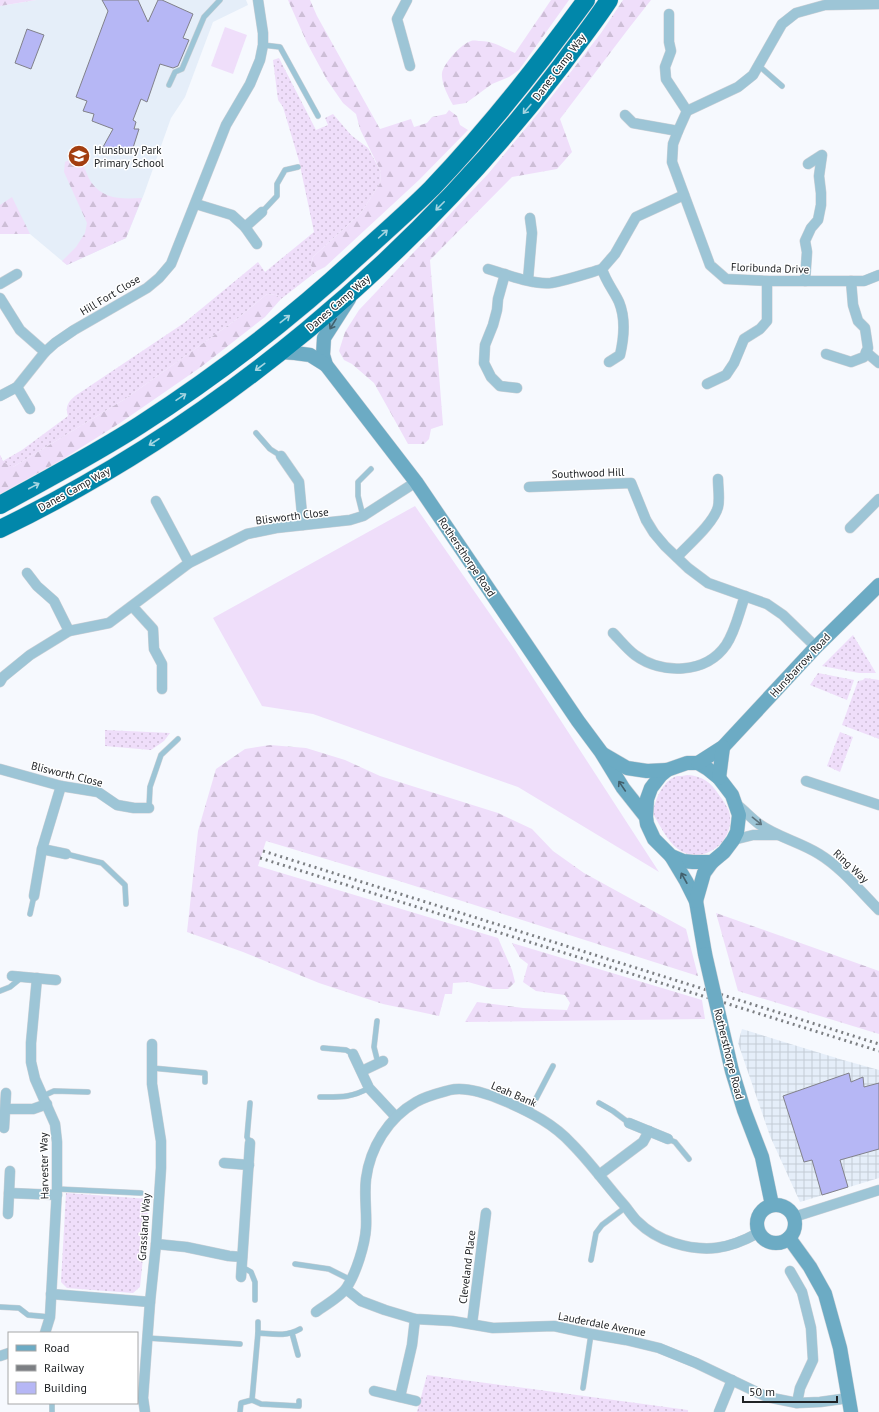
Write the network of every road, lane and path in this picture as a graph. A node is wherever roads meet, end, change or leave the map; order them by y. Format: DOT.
graph roads {
  1 [pos="220,0"];
  2 [pos="258,0"];
  3 [pos="407,0"];
  4 [pos="586,0"];
  5 [pos="609,0"];
  6 [pos="879,4"];
  7 [pos="670,14"];
  8 [pos="263,45"];
  9 [pos="758,65"];
  10 [pos="410,66"];
  11 [pos="169,85"];
  12 [pos="782,86"];
  13 [pos="688,112"];
  14 [pos="625,115"];
  15 [pos="318,116"];
  16 [pos="678,131"];
  17 [pos="808,164"];
  18 [pos="298,167"];
  19 [pos="684,195"];
  20 [pos="196,204"];
  21 [pos="262,212"];
  22 [pos="530,218"];
  23 [pos="245,227"];
  24 [pos="257,244"];
  25 [pos="602,269"];
  26 [pos="488,270"];
  27 [pos="17,274"];
  28 [pos="506,274"];
  29 [pos="879,275"];
  30 [pos="528,280"];
  31 [pos="767,281"];
  32 [pos="805,281"];
  33 [pos="852,281"];
  34 [pos="0,284"];
  35 [pos="354,291"];
  36 [pos="0,298"];
  37 [pos="45,352"];
  38 [pos="280,352"];
  39 [pos="866,352"];
  40 [pos="826,354"];
  41 [pos="609,362"];
  42 [pos="879,363"];
  43 [pos="326,366"];
  44 [pos="707,384"];
  45 [pos="17,387"];
  46 [pos="517,388"];
  47 [pos="0,396"];
  48 [pos="30,409"];
  49 [pos="256,433"];
  50 [pos="281,456"];
  51 [pos="371,469"];
  52 [pos="718,479"];
  53 [pos="416,482"];
  54 [pos="529,486"];
  55 [pos="879,499"];
  56 [pos="156,501"];
  57 [pos="0,505"];
  58 [pos="363,516"];
  59 [pos="303,526"];
  60 [pos="850,528"];
  61 [pos="0,529"];
  62 [pos="676,557"];
  63 [pos="189,563"];
  64 [pos="27,573"];
  65 [pos="879,585"];
  66 [pos="745,596"];
  67 [pos="133,607"];
  68 [pos="69,631"];
  69 [pos="614,634"];
  70 [pos="816,647"];
  71 [pos="1,678"];
  72 [pos="162,689"];
  73 [pos="178,739"];
  74 [pos="723,747"];
  75 [pos="601,752"];
  76 [pos="698,763"];
  77 [pos="0,769"];
  78 [pos="667,770"];
  79 [pos="719,778"];
  80 [pos="806,780"];
  81 [pos="61,786"];
  82 [pos="736,804"];
  83 [pos="879,805"];
  84 [pos="149,808"];
  85 [pos="646,817"];
  86 [pos="780,835"];
  87 [pos="733,840"];
  88 [pos="42,849"];
  89 [pos="66,854"];
  90 [pos="671,856"];
  91 [pos="712,862"];
  92 [pos="34,896"];
  93 [pos="696,901"];
  94 [pos="126,904"];
  95 [pos="879,910"];
  96 [pos="30,914"];
  97 [pos="17,976"];
  98 [pos="37,978"];
  99 [pos="56,980"];
  100 [pos="0,991"];
  101 [pos="377,1021"];
  102 [pos="152,1044"];
  103 [pos="323,1048"];
  104 [pos="354,1054"];
  105 [pos="380,1062"];
  106 [pos="553,1066"];
  107 [pos="152,1068"];
  108 [pos="362,1071"];
  109 [pos="205,1082"];
  110 [pos="369,1088"];
  111 [pos="88,1092"];
  112 [pos="6,1093"];
  113 [pos="320,1097"];
  114 [pos="45,1100"];
  115 [pos="250,1103"];
  116 [pos="599,1103"];
  117 [pos="529,1112"];
  118 [pos="4,1113"];
  119 [pos="396,1117"];
  120 [pos="629,1123"];
  121 [pos="4,1128"];
  122 [pos="649,1130"];
  123 [pos="668,1139"];
  124 [pos="250,1143"];
  125 [pos="689,1159"];
  126 [pos="224,1164"];
  127 [pos="249,1165"];
  128 [pos="10,1171"];
  129 [pos="599,1175"];
  130 [pos="879,1190"];
  131 [pos="57,1192"];
  132 [pos="9,1193"];
  133 [pos="141,1193"];
  134 [pos="772,1204"];
  135 [pos="626,1207"];
  136 [pos="7,1209"];
  137 [pos="486,1213"];
  138 [pos="794,1216"];
  139 [pos="758,1233"];
  140 [pos="789,1238"];
  141 [pos="156,1244"];
  142 [pos="590,1260"];
  143 [pos="295,1264"];
  144 [pos="241,1267"];
  145 [pos="790,1270"];
  146 [pos="351,1280"];
  147 [pos="346,1289"];
  148 [pos="51,1294"];
  149 [pos="255,1300"];
  150 [pos="150,1302"];
  151 [pos="0,1307"];
  152 [pos="316,1312"];
  153 [pos="50,1317"];
  154 [pos="415,1319"];
  155 [pos="258,1322"];
  156 [pos="472,1324"];
  157 [pos="300,1329"];
  158 [pos="45,1332"];
  159 [pos="258,1333"];
  160 [pos="292,1333"];
  161 [pos="591,1334"];
  162 [pos="147,1338"];
  163 [pos="240,1344"];
  164 [pos="298,1355"];
  165 [pos="732,1380"];
  166 [pos="583,1388"];
  167 [pos="374,1391"];
  168 [pos="400,1397"];
  169 [pos="849,1398"];
  170 [pos="252,1400"];
  171 [pos="416,1400"];
  172 [pos="299,1401"];
  173 [pos="797,1403"];
  174 [pos="145,1412"];
  175 [pos="240,1412"];
  176 [pos="719,1412"];
  177 [pos="851,1412"];
  1 -- 11 [label="lane"];
  2 -- 8 [label="street, Hill Fort Close"];
  3 -- 10 [label="street"];
  57 -- 4 [label="highway, Danes Camp Way, one-way"];
  5 -- 35 [label="highway, Danes Camp Way, one-way"];
  6 -- 9 [label="street"];
  7 -- 13 [label="street"];
  8 -- 15 [label="lane"];
  8 -- 20 [label="street, Hill Fort Close"];
  9 -- 12 [label="lane"];
  9 -- 13 [label="street"];
  13 -- 16 [label="street, Floribunda Drive"];
  14 -- 16 [label="street"];
  16 -- 19 [label="street, Floribunda Drive"];
  17 -- 32 [label="street"];
  18 -- 21 [label="lane"];
  19 -- 25 [label="street"];
  19 -- 31 [label="street, Floribunda Drive"];
  20 -- 23 [label="street"];
  20 -- 37 [label="street, Hill Fort Close"];
  21 -- 23 [label="street"];
  22 -- 30 [label="street"];
  23 -- 24 [label="street"];
  25 -- 30 [label="street"];
  25 -- 41 [label="street"];
  26 -- 28 [label="street"];
  27 -- 34 [label="street"];
  28 -- 30 [label="street"];
  28 -- 46 [label="street"];
  29 -- 33 [label="street, Floribunda Drive"];
  31 -- 32 [label="street, Floribunda Drive"];
  31 -- 44 [label="street"];
  32 -- 33 [label="street, Floribunda Drive"];
  33 -- 39 [label="street"];
  35 -- 38 [label="highway, Danes Camp Way"];
  35 -- 43 [label="street, one-way"];
  36 -- 37 [label="street"];
  37 -- 45 [label="street, Hill Fort Close"];
  38 -- 43 [label="street, Rothersthorpe Road"];
  38 -- 61 [label="highway, Danes Camp Way, one-way"];
  39 -- 40 [label="street"];
  39 -- 42 [label="street"];
  43 -- 53 [label="street, Rothersthorpe Road"];
  45 -- 47 [label="street, Hill Fort Close"];
  45 -- 48 [label="street"];
  49 -- 50 [label="lane"];
  50 -- 59 [label="street"];
  51 -- 58 [label="lane"];
  52 -- 62 [label="street"];
  53 -- 58 [label="street, Blisworth Close"];
  53 -- 75 [label="street, Rothersthorpe Road"];
  54 -- 62 [label="street, Southwood Hill"];
  55 -- 60 [label="street"];
  56 -- 63 [label="street"];
  58 -- 59 [label="street, Blisworth Close"];
  59 -- 63 [label="street, Blisworth Close"];
  62 -- 66 [label="street, Southwood Hill"];
  63 -- 67 [label="street, Blisworth Close"];
  64 -- 68 [label="street"];
  65 -- 70 [label="street, Hunsbarrow Road"];
  66 -- 69 [label="street"];
  66 -- 70 [label="street, Southwood Hill"];
  67 -- 68 [label="street, Blisworth Close"];
  67 -- 72 [label="street"];
  68 -- 71 [label="street, Blisworth Close"];
  70 -- 74 [label="street, Hunsbarrow Road"];
  73 -- 84 [label="lane"];
  74 -- 76 [label="street, Hunsbarrow Road"];
  74 -- 79 [label="street"];
  75 -- 78 [label="street, Rothersthorpe Road"];
  85 -- 75 [label="street, Rothersthorpe Road, one-way"];
  76 -- 78 [label="street, Rothersthorpe Road"];
  76 -- 79 [label="street"];
  77 -- 81 [label="street, Blisworth Close"];
  78 -- 85 [label="street, Rothersthorpe Road"];
  79 -- 82 [label="street"];
  80 -- 83 [label="street"];
  81 -- 84 [label="street, Blisworth Close"];
  81 -- 88 [label="street"];
  82 -- 86 [label="street, Ring Way, one-way"];
  82 -- 87 [label="street"];
  85 -- 90 [label="street, Rothersthorpe Road"];
  86 -- 87 [label="street"];
  86 -- 95 [label="street, Ring Way"];
  87 -- 91 [label="street"];
  88 -- 89 [label="street"];
  88 -- 92 [label="street"];
  89 -- 94 [label="lane"];
  90 -- 91 [label="street, Rothersthorpe Road"];
  93 -- 90 [label="street, one-way"];
  91 -- 93 [label="street"];
  92 -- 96 [label="lane"];
  93 -- 134 [label="street, Rothersthorpe Road, bridge"];
  97 -- 98 [label="street"];
  97 -- 100 [label="lane"];
  98 -- 99 [label="street"];
  98 -- 114 [label="street, Harvester Way"];
  101 -- 105 [label="lane"];
  102 -- 107 [label="street, Grassland Way"];
  103 -- 104 [label="lane"];
  104 -- 108 [label="street"];
  105 -- 108 [label="street"];
  106 -- 117 [label="lane"];
  107 -- 109 [label="lane"];
  107 -- 141 [label="street, Grassland Way"];
  108 -- 110 [label="street"];
  110 -- 113 [label="lane"];
  110 -- 119 [label="street"];
  111 -- 114 [label="lane"];
  112 -- 118 [label="street"];
  114 -- 118 [label="street"];
  114 -- 131 [label="street, Harvester Way"];
  115 -- 124 [label="lane"];
  116 -- 120 [label="lane"];
  117 -- 119 [label="street, Leah Bank"];
  117 -- 129 [label="street, Leah Bank"];
  118 -- 121 [label="street"];
  119 -- 146 [label="street, Leah Bank"];
  120 -- 122 [label="street"];
  122 -- 123 [label="street"];
  122 -- 129 [label="street"];
  123 -- 125 [label="lane"];
  124 -- 127 [label="street"];
  126 -- 127 [label="street"];
  127 -- 144 [label="street"];
  128 -- 132 [label="street"];
  129 -- 135 [label="street, Leah Bank"];
  130 -- 138 [label="street"];
  131 -- 132 [label="street"];
  131 -- 133 [label="lane"];
  131 -- 148 [label="street, Harvester Way"];
  132 -- 136 [label="street"];
  134 -- 138 [label="street"];
  134 -- 139 [label="street"];
  135 -- 139 [label="street, Leah Bank"];
  135 -- 142 [label="lane"];
  137 -- 156 [label="street, Cleveland Place"];
  138 -- 140 [label="street"];
  139 -- 140 [label="street"];
  140 -- 169 [label="street"];
  141 -- 144 [label="street"];
  141 -- 150 [label="street, Grassland Way"];
  143 -- 146 [label="lane"];
  144 -- 149 [label="lane"];
  145 -- 173 [label="street"];
  146 -- 147 [label="street, Leah Bank"];
  147 -- 152 [label="street"];
  147 -- 154 [label="street, Lauderdale Avenue"];
  148 -- 150 [label="street"];
  148 -- 153 [label="street, Harvester Way"];
  150 -- 162 [label="street, Grassland Way"];
  151 -- 153 [label="lane"];
  153 -- 158 [label="street, Harvester Way"];
  154 -- 156 [label="street, Lauderdale Avenue"];
  154 -- 168 [label="street"];
  155 -- 159 [label="lane"];
  156 -- 161 [label="street, Lauderdale Avenue"];
  157 -- 160 [label="lane"];
  159 -- 160 [label="lane"];
  159 -- 170 [label="lane"];
  160 -- 164 [label="lane"];
  161 -- 165 [label="street, Lauderdale Avenue"];
  161 -- 166 [label="lane"];
  162 -- 163 [label="lane"];
  162 -- 174 [label="street, Grassland Way"];
  165 -- 173 [label="street, Lauderdale Avenue"];
  165 -- 176 [label="street"];
  167 -- 168 [label="street"];
  168 -- 171 [label="street"];
  169 -- 173 [label="street, Lauderdale Avenue"];
  169 -- 177 [label="street"];
  170 -- 172 [label="lane"];
  170 -- 175 [label="lane"];
}
